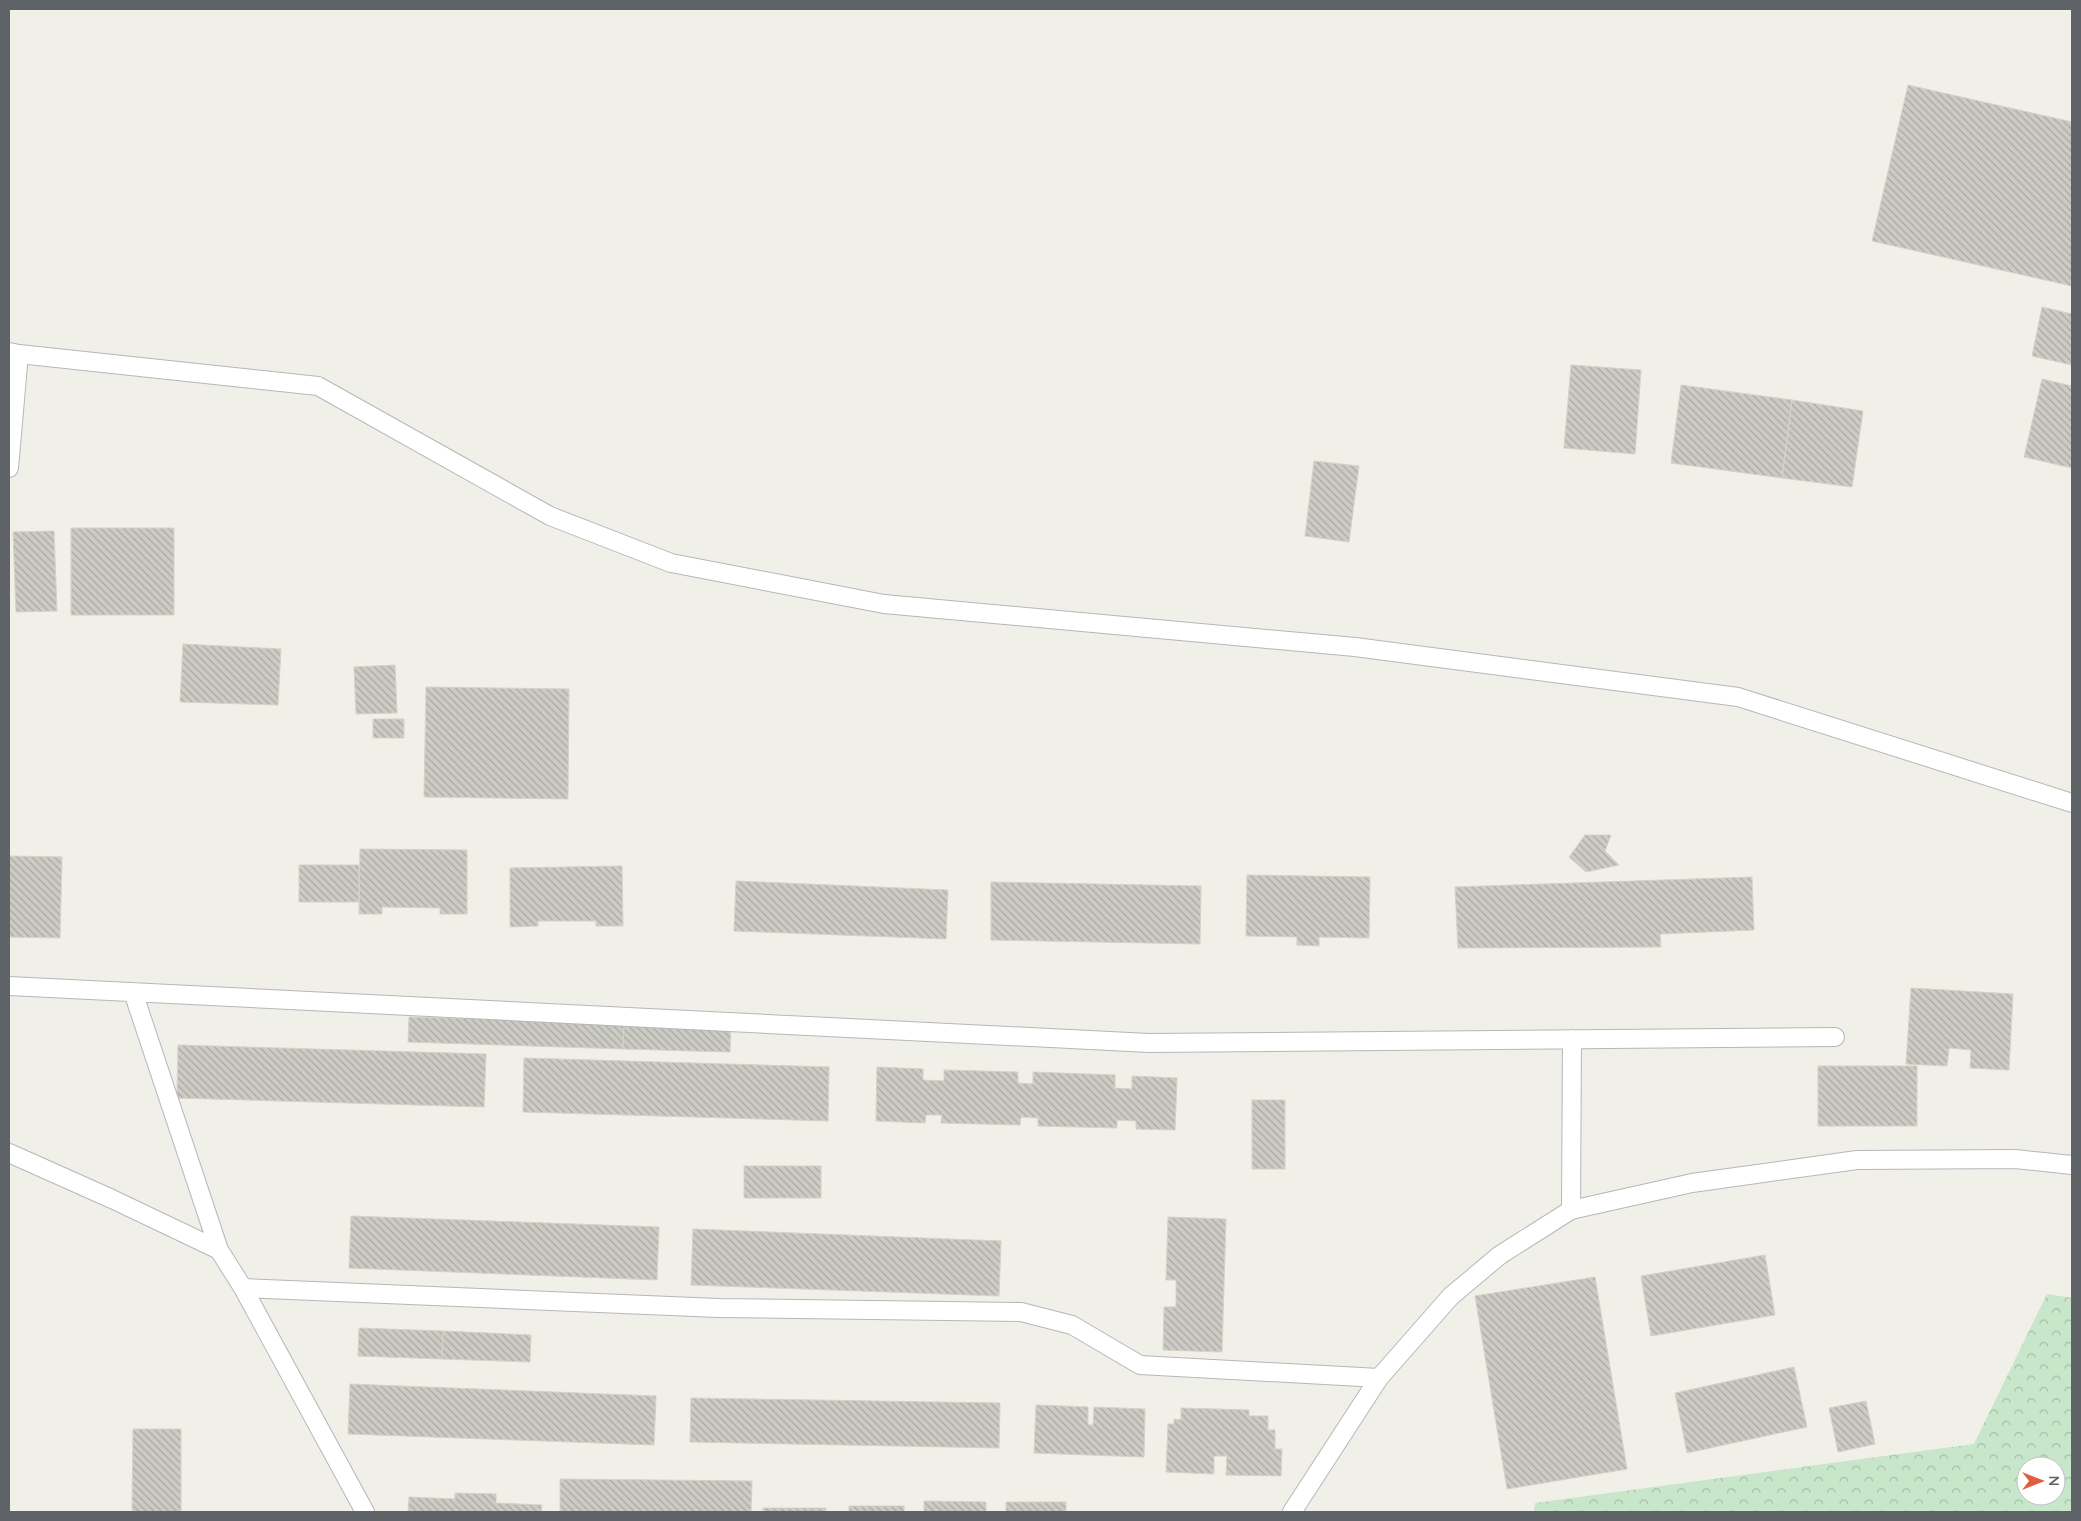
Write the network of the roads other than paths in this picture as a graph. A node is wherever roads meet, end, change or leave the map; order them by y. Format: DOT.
graph roads {
  1 [pos="14,353"];
  2 [pos="9,468"];
  3 [pos="2072,803"];
  4 [pos="9,986"];
  5 [pos="133,992"];
  6 [pos="1834,1037"];
  7 [pos="1572,1039"];
  8 [pos="9,1153"];
  9 [pos="2072,1165"];
  10 [pos="1571,1210"];
  11 [pos="219,1250"];
  12 [pos="243,1288"];
  13 [pos="1379,1378"];
  14 [pos="365,1512"];
  15 [pos="1292,1512"];
  1 -- 2 [label="lane"];
  1 -- 3 [label="lane"];
  4 -- 5 [label="lane"];
  5 -- 7 [label="lane"];
  5 -- 11 [label="lane"];
  6 -- 7 [label="lane"];
  7 -- 10 [label="lane"];
  8 -- 11 [label="lane"];
  9 -- 10 [label="lane"];
  10 -- 13 [label="lane"];
  11 -- 12 [label="lane"];
  12 -- 13 [label="lane"];
  12 -- 14 [label="lane"];
  13 -- 15 [label="lane"];
}
